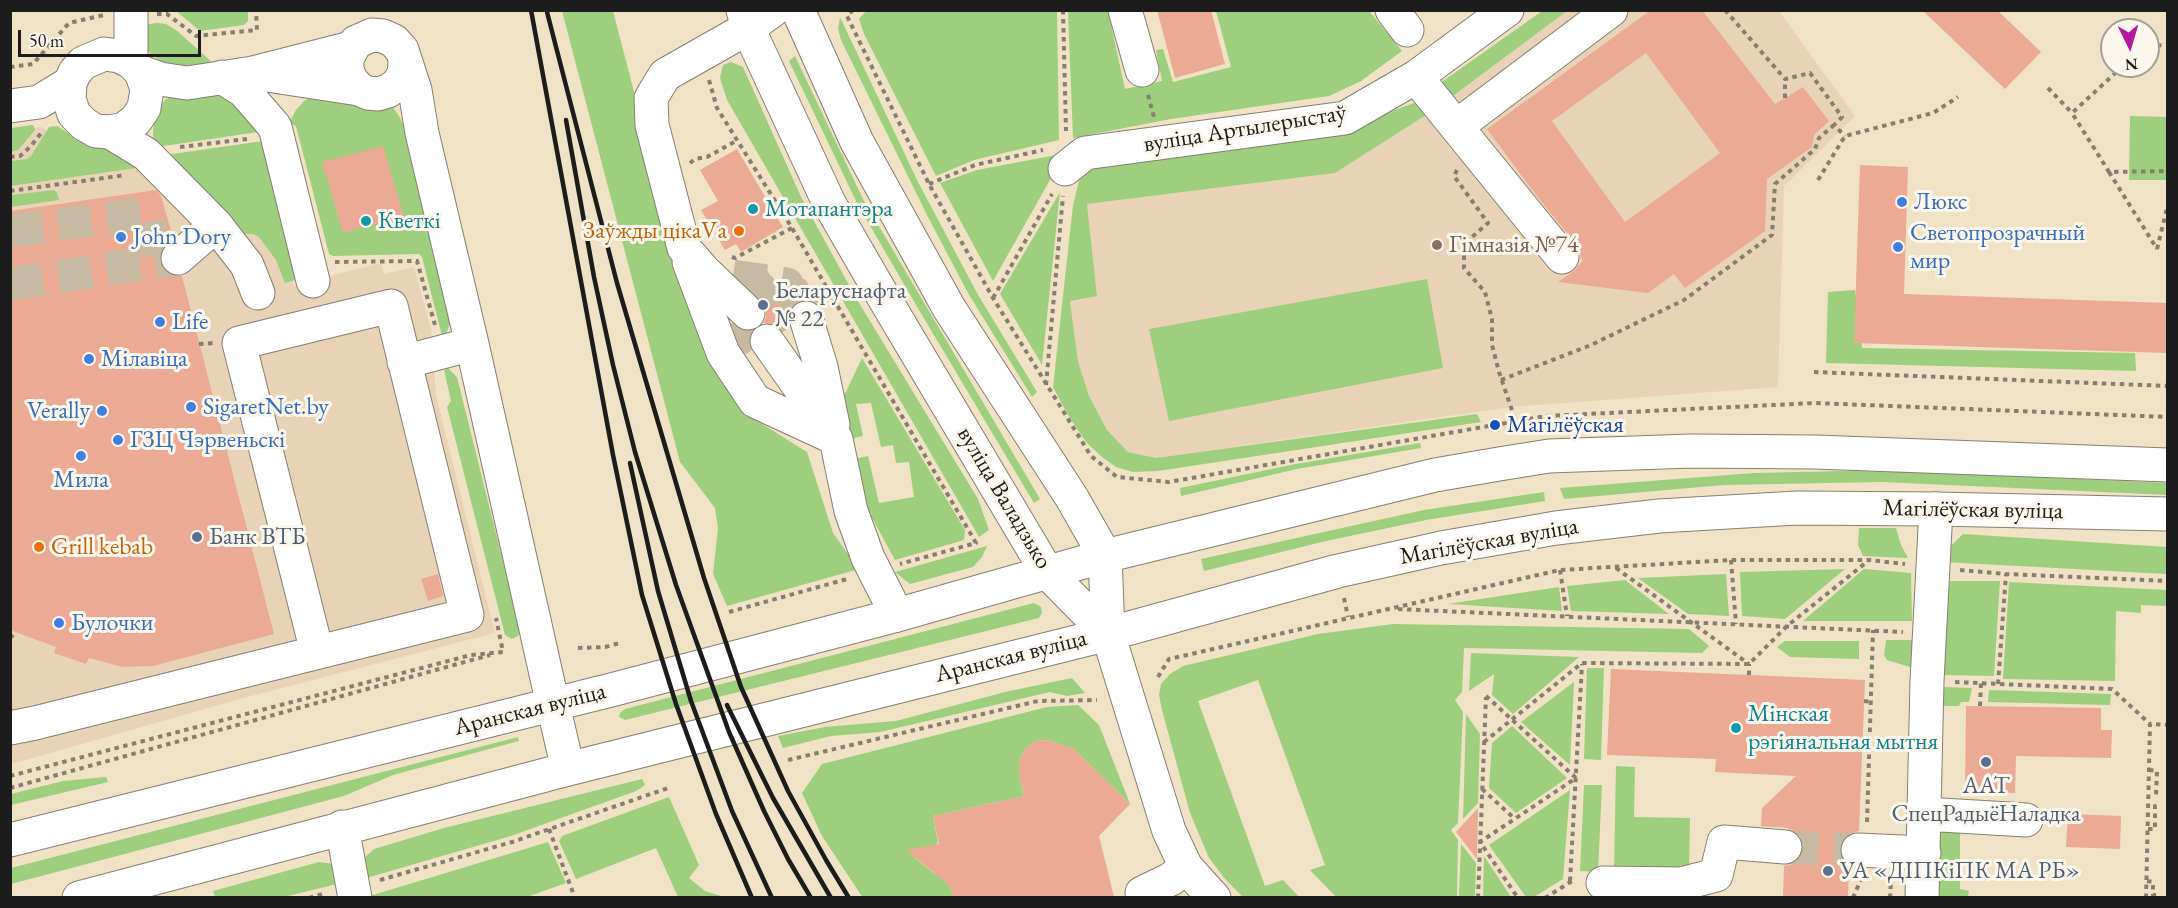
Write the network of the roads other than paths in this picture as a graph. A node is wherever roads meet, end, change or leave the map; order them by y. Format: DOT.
graph roads {
  1 [pos="798,10"];
  2 [pos="1125,10"];
  3 [pos="1507,10"];
  4 [pos="1611,10"];
  5 [pos="755,16"];
  6 [pos="129,17"];
  7 [pos="376,35"];
  8 [pos="125,63"];
  9 [pos="1142,70"];
  10 [pos="238,75"];
  11 [pos="1416,77"];
  12 [pos="187,82"];
  13 [pos="320,83"];
  14 [pos="374,90"];
  15 [pos="72,98"];
  16 [pos="30,113"];
  17 [pos="130,120"];
  18 [pos="261,133"];
  19 [pos="422,133"];
  20 [pos="1463,133"];
  21 [pos="1055,160"];
  22 [pos="216,225"];
  23 [pos="1562,257"];
  24 [pos="178,258"];
  25 [pos="712,263"];
  26 [pos="320,272"];
  27 [pos="258,293"];
  28 [pos="740,318"];
  29 [pos="472,344"];
  30 [pos="404,362"];
  31 [pos="836,439"];
  32 [pos="2168,465"];
  33 [pos="1936,509"];
  34 [pos="2168,514"];
  35 [pos="1105,556"];
  36 [pos="1047,572"];
  37 [pos="897,615"];
  38 [pos="1108,634"];
  39 [pos="317,652"];
  40 [pos="553,705"];
  41 [pos="10,728"];
  42 [pos="568,769"];
  43 [pos="1924,814"];
  44 [pos="2026,820"];
  45 [pos="342,827"];
  46 [pos="10,840"];
  47 [pos="1785,847"];
  48 [pos="1862,850"];
  49 [pos="1924,853"];
  50 [pos="1186,867"];
  51 [pos="1603,883"];
  52 [pos="365,889"];
  53 [pos="1142,893"];
  54 [pos="78,897"];
  55 [pos="1214,897"];
  56 [pos="1922,897"];
  1 -- 35 [label="main road"];
  2 -- 9 [label="main road"];
  3 -- 11 [label="main road, вуліца Артылерыстаў"];
  4 -- 20 [label="main road"];
  5 -- 25 [label="main road"];
  5 -- 36 [label="main road, вуліца Валадзько"];
  6 -- 8 [label="main road"];
  7 -- 10 [label="main road"];
  7 -- 14 [label="main road"];
  7 -- 14 [label="main road"];
  7 -- 19 [label="main road"];
  8 -- 12 [label="main road"];
  8 -- 15 [label="main road"];
  8 -- 17 [label="main road"];
  10 -- 12 [label="main road"];
  10 -- 13 [label="main road"];
  10 -- 18 [label="main road"];
  11 -- 20 [label="main road"];
  11 -- 21 [label="main road, вуліца Артылерыстаў"];
  12 -- 17 [label="main road"];
  13 -- 14 [label="main road"];
  13 -- 18 [label="main road"];
  14 -- 19 [label="main road"];
  15 -- 16 [label="main road"];
  15 -- 17 [label="main road"];
  17 -- 22 [label="main road"];
  18 -- 26 [label="main road"];
  19 -- 29 [label="main road"];
  20 -- 23 [label="main road"];
  22 -- 24 [label="main road"];
  22 -- 27 [label="main road"];
  25 -- 28 [label="main road"];
  25 -- 31 [label="main road"];
  29 -- 30 [label="main road"];
  29 -- 40 [label="main road"];
  30 -- 39 [label="main road"];
  30 -- 39 [label="main road"];
  31 -- 31 [label="main road"];
  31 -- 37 [label="main road"];
  32 -- 35 [label="main road"];
  33 -- 34 [label="main road, Магілёўская вуліца"];
  33 -- 38 [label="main road, Магілёўская вуліца"];
  33 -- 43 [label="main road"];
  35 -- 36 [label="main road"];
  35 -- 38 [label="main road"];
  36 -- 37 [label="main road, Аранская вуліца"];
  36 -- 38 [label="main road, вуліца Валадзько"];
  37 -- 40 [label="main road, Аранская вуліца"];
  38 -- 42 [label="main road, Аранская вуліца"];
  38 -- 50 [label="main road"];
  39 -- 41 [label="main road"];
  40 -- 42 [label="main road"];
  40 -- 46 [label="main road, Аранская вуліца"];
  42 -- 45 [label="main road, Аранская вуліца"];
  43 -- 44 [label="main road"];
  43 -- 49 [label="main road"];
  45 -- 52 [label="main road"];
  45 -- 54 [label="main road, Аранская вуліца"];
  47 -- 51 [label="main road"];
  48 -- 49 [label="main road"];
  49 -- 56 [label="main road"];
  50 -- 53 [label="main road"];
  50 -- 55 [label="main road"];
}
